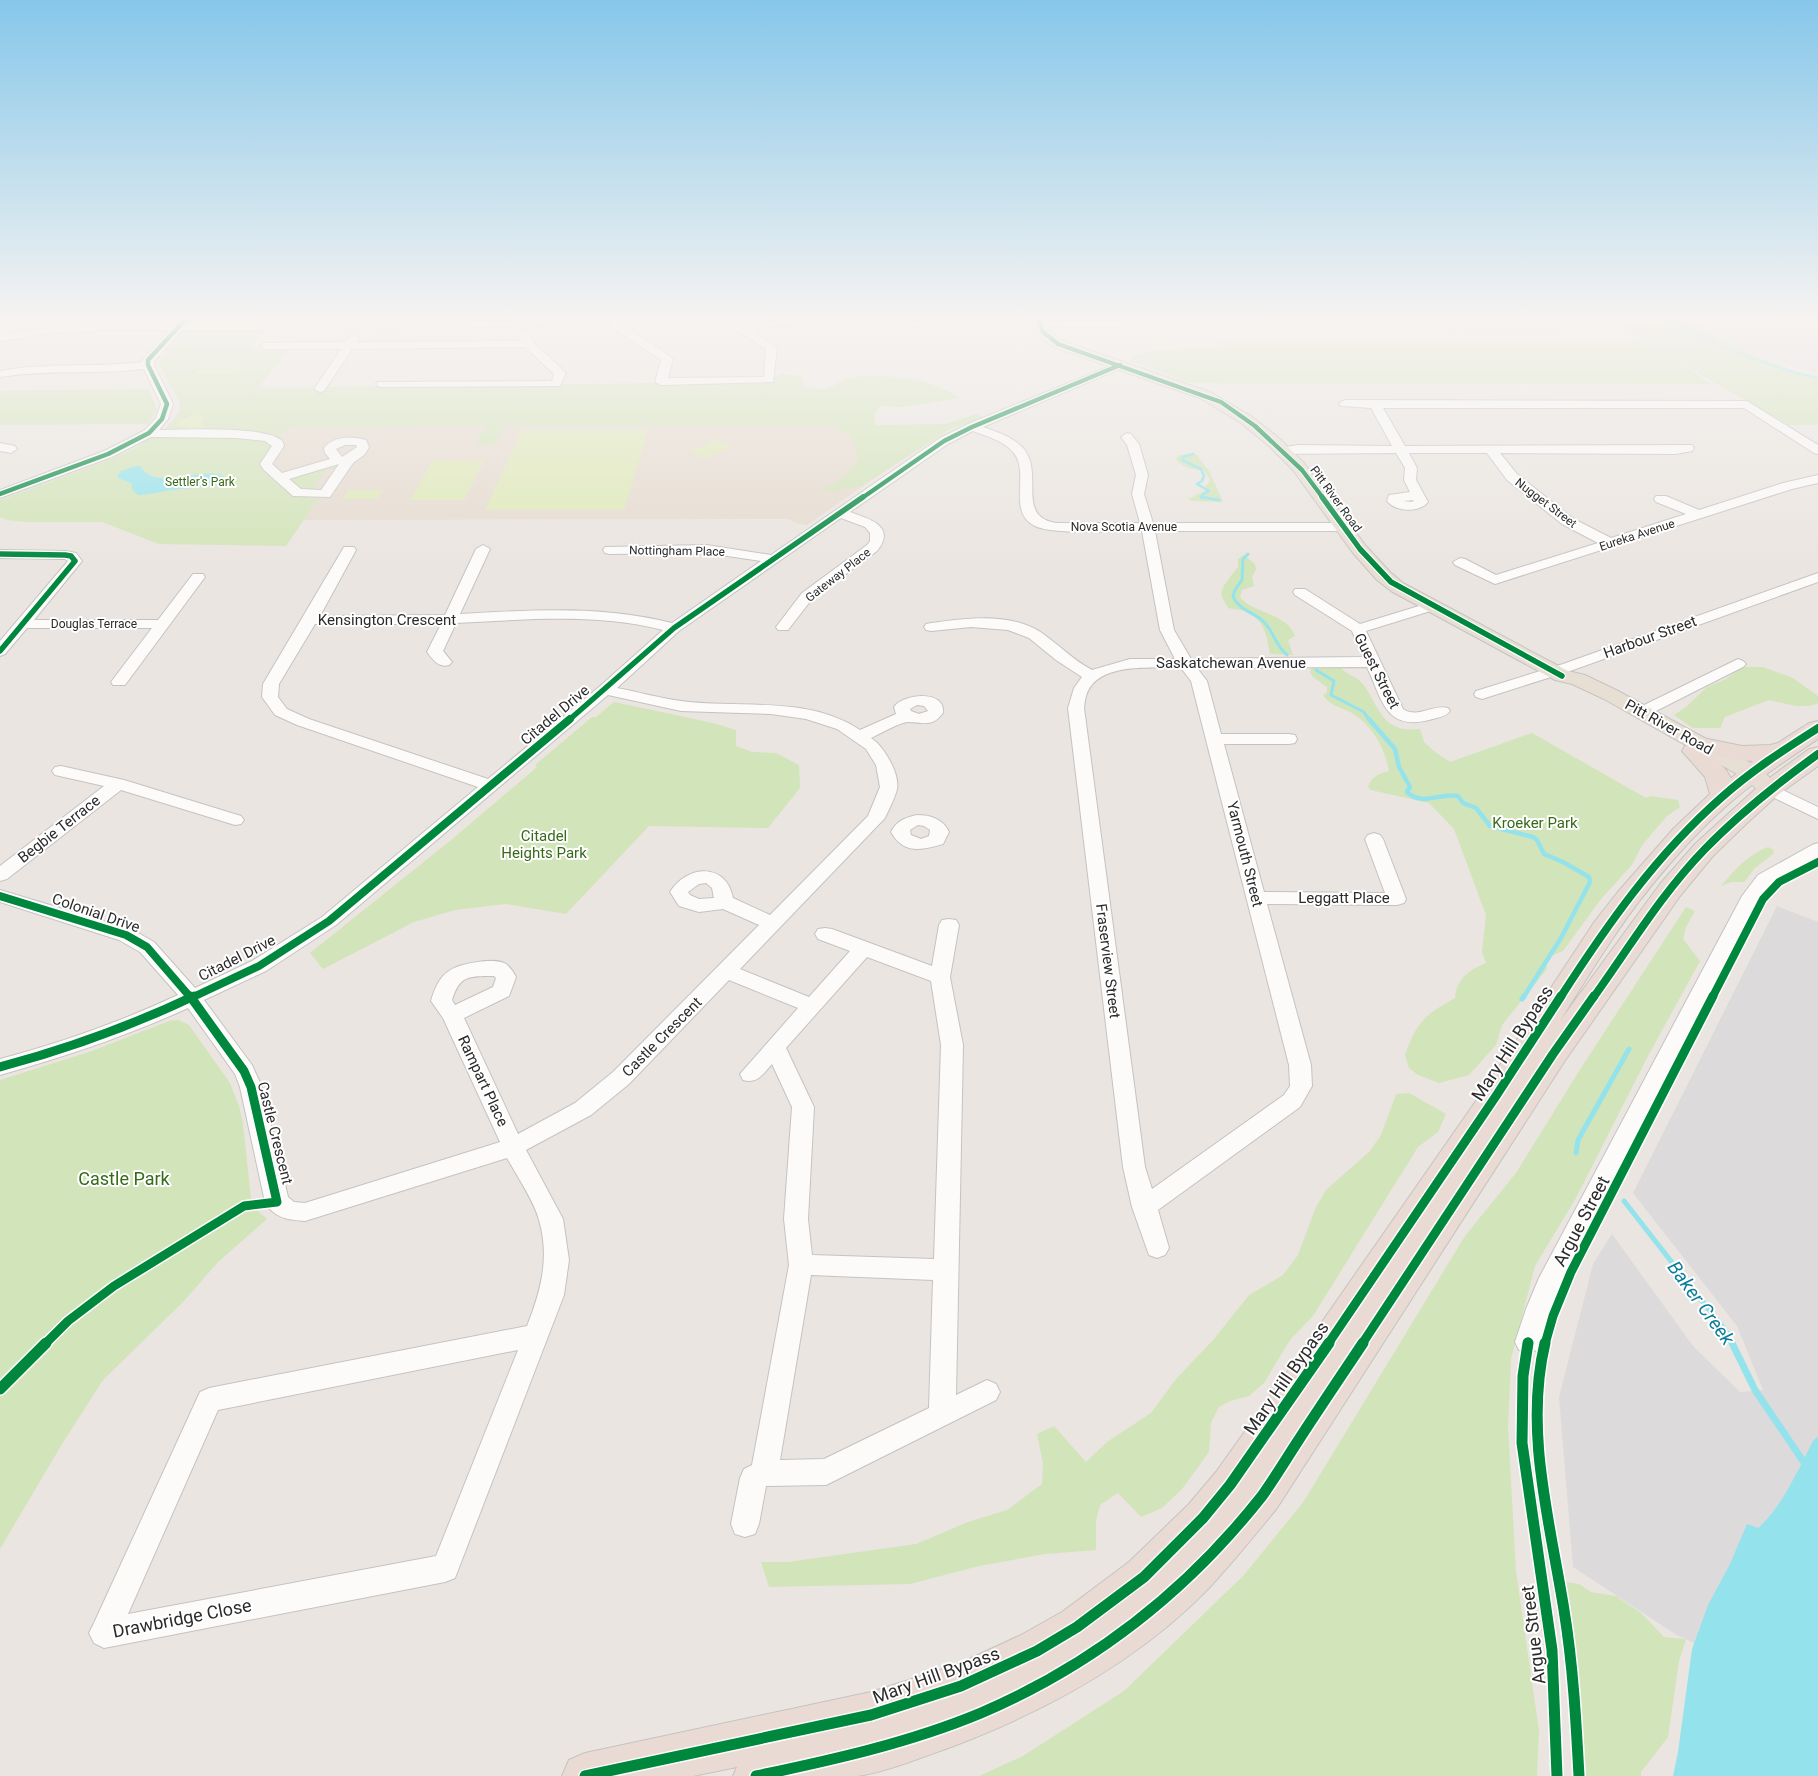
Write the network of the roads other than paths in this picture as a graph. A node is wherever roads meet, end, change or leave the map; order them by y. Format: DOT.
graph roads {
  1 [pos="166,403"];
  2 [pos="1030,403"];
  3 [pos="1220,403"];
  4 [pos="1345,404"];
  5 [pos="1375,404"];
  6 [pos="1747,405"];
  7 [pos="972,427"];
  8 [pos="149,433"];
  9 [pos="1127,437"];
  10 [pos="1688,448"];
  11 [pos="1401,450"];
  12 [pos="1491,450"];
  13 [pos="1818,450"];
  14 [pos="1282,451"];
  15 [pos="282,477"];
  16 [pos="1818,479"];
  17 [pos="0,494"];
  18 [pos="1417,496"];
  19 [pos="1661,499"];
  20 [pos="839,513"];
  21 [pos="1698,515"];
  22 [pos="1343,527"];
  23 [pos="1148,528"];
  24 [pos="1611,544"];
  25 [pos="483,549"];
  26 [pos="348,550"];
  27 [pos="610,550"];
  28 [pos="0,554"];
  29 [pos="772,559"];
  30 [pos="1460,562"];
  31 [pos="198,576"];
  32 [pos="1818,577"];
  33 [pos="1300,592"];
  34 [pos="1432,606"];
  35 [pos="310,620"];
  36 [pos="450,620"];
  37 [pos="24,624"];
  38 [pos="164,624"];
  39 [pos="783,626"];
  40 [pos="931,627"];
  41 [pos="674,628"];
  42 [pos="1358,629"];
  43 [pos="0,650"];
  44 [pos="444,662"];
  45 [pos="1372,662"];
  46 [pos="1186,664"];
  47 [pos="1738,664"];
  48 [pos="1557,674"];
  49 [pos="1092,676"];
  50 [pos="119,682"];
  51 [pos="605,690"];
  52 [pos="1482,694"];
  53 [pos="1442,711"];
  54 [pos="1621,712"];
  55 [pos="1642,712"];
  56 [pos="906,716"];
  57 [pos="1818,728"];
  58 [pos="858,737"];
  59 [pos="1215,739"];
  60 [pos="1289,739"];
  61 [pos="1698,748"];
  62 [pos="1784,750"];
  63 [pos="1818,754"];
  64 [pos="61,772"];
  65 [pos="118,784"];
  66 [pos="1748,784"];
  67 [pos="492,786"];
  68 [pos="1818,814"];
  69 [pos="876,818"];
  70 [pos="235,820"];
  71 [pos="902,828"];
  72 [pos="1374,839"];
  73 [pos="1818,849"];
  74 [pos="0,875"];
  75 [pos="0,896"];
  76 [pos="1257,898"];
  77 [pos="725,902"];
  78 [pos="772,924"];
  79 [pos="949,926"];
  80 [pos="825,934"];
  81 [pos="864,948"];
  82 [pos="726,971"];
  83 [pos="940,977"];
  84 [pos="191,997"];
  85 [pos="812,1006"];
  86 [pos="452,1015"];
  87 [pos="775,1047"];
  88 [pos="0,1068"];
  89 [pos="751,1074"];
  90 [pos="514,1147"];
  91 [pos="1144,1207"];
  92 [pos="1157,1248"];
  93 [pos="801,1265"];
  94 [pos="946,1270"];
  95 [pos="536,1335"];
  96 [pos="1528,1342"];
  97 [pos="987,1392"];
  98 [pos="942,1413"];
  99 [pos="764,1473"];
  100 [pos="745,1524"];
  101 [pos="586,1776"];
  102 [pos="756,1776"];
  1 -- 8 [label="street"];
  2 -- 7 [label="street, Citadel Drive"];
  3 -- 14 [label="main road, Pitt River Road"];
  4 -- 5 [label="street"];
  5 -- 6 [label="street"];
  5 -- 11 [label="street"];
  6 -- 13 [label="street"];
  7 -- 20 [label="street, Citadel Drive"];
  7 -- 23 [label="street, Nova Scotia Avenue"];
  8 -- 15 [label="street"];
  8 -- 17 [label="street"];
  9 -- 23 [label="street, Yarmouth Street"];
  10 -- 12 [label="street"];
  11 -- 12 [label="street"];
  11 -- 14 [label="street"];
  11 -- 18 [label="street"];
  12 -- 24 [label="street, Nugget Street"];
  14 -- 22 [label="main road, Pitt River Road"];
  15 -- 15 [label="street"];
  16 -- 21 [label="street, Eureka Avenue"];
  19 -- 21 [label="street"];
  20 -- 29 [label="street, Citadel Drive"];
  20 -- 39 [label="street, Gateway Place"];
  21 -- 24 [label="street, Eureka Avenue"];
  22 -- 23 [label="street, Nova Scotia Avenue"];
  22 -- 34 [label="main road, Pitt River Road"];
  23 -- 46 [label="street, Yarmouth Street"];
  24 -- 30 [label="street, Eureka Avenue"];
  25 -- 36 [label="street"];
  26 -- 35 [label="street"];
  27 -- 29 [label="street, Nottingham Place"];
  28 -- 37 [label="street"];
  29 -- 41 [label="street, Citadel Drive"];
  31 -- 38 [label="street, Douglas Terrace"];
  32 -- 48 [label="street, Harbour Street"];
  33 -- 42 [label="street, Guest Street"];
  34 -- 42 [label="street"];
  34 -- 48 [label="main road, Pitt River Road"];
  35 -- 36 [label="street, Kensington Crescent"];
  35 -- 67 [label="street, Kensington Crescent"];
  36 -- 41 [label="street, Kensington Crescent"];
  36 -- 44 [label="street"];
  37 -- 38 [label="street, Douglas Terrace"];
  37 -- 43 [label="street"];
  38 -- 50 [label="street, Douglas Terrace"];
  40 -- 49 [label="street"];
  41 -- 51 [label="street, Citadel Drive"];
  42 -- 45 [label="street, Guest Street"];
  45 -- 46 [label="street, Saskatchewan Avenue"];
  45 -- 53 [label="street, Guest Street"];
  46 -- 49 [label="street, Saskatchewan Avenue"];
  46 -- 59 [label="street, Yarmouth Street"];
  47 -- 55 [label="street"];
  48 -- 52 [label="street, Harbour Street"];
  48 -- 54 [label="main road, Pitt River Road"];
  48 -- 55 [label="main road, Pitt River Road"];
  49 -- 91 [label="street, Fraserview Street"];
  51 -- 58 [label="street, Castle Crescent"];
  51 -- 67 [label="street, Citadel Drive"];
  54 -- 55 [label="main road"];
  54 -- 61 [label="main road, Pitt River Road"];
  55 -- 61 [label="main road, Pitt River Road"];
  56 -- 58 [label="street"];
  57 -- 62 [label="highway, Mary Hill Bypass"];
  58 -- 69 [label="street, Castle Crescent"];
  59 -- 60 [label="street"];
  59 -- 76 [label="street, Yarmouth Street"];
  61 -- 62 [label="highway"];
  61 -- 66 [label="main road, Pitt River Road"];
  61 -- 66 [label="highway"];
  62 -- 66 [label="highway, Mary Hill Bypass"];
  63 -- 66 [label="highway, Mary Hill Bypass"];
  64 -- 65 [label="street, Begbie Terrace"];
  65 -- 70 [label="street, Begbie Terrace"];
  65 -- 74 [label="street, Begbie Terrace"];
  66 -- 68 [label="street, Pitt River Road"];
  66 -- 101 [label="highway, Mary Hill Bypass"];
  66 -- 102 [label="highway, Mary Hill Bypass"];
  67 -- 84 [label="street, Citadel Drive"];
  69 -- 71 [label="street"];
  69 -- 78 [label="street, Castle Crescent"];
  72 -- 76 [label="street, Leggatt Place"];
  73 -- 96 [label="street, Argue Street"];
  75 -- 84 [label="street, Colonial Drive"];
  76 -- 91 [label="street, Yarmouth Street"];
  77 -- 78 [label="street"];
  78 -- 82 [label="street, Castle Crescent"];
  79 -- 83 [label="street"];
  80 -- 81 [label="street"];
  81 -- 83 [label="street"];
  81 -- 85 [label="street"];
  82 -- 85 [label="street"];
  82 -- 90 [label="street, Castle Crescent"];
  83 -- 94 [label="street"];
  84 -- 88 [label="street, Citadel Drive"];
  84 -- 90 [label="street, Castle Crescent"];
  85 -- 87 [label="street"];
  86 -- 90 [label="street, Rampart Place"];
  87 -- 89 [label="street"];
  87 -- 93 [label="street"];
  90 -- 95 [label="street, Drawbridge Close"];
  91 -- 92 [label="street, Fraserview Street"];
  93 -- 94 [label="street"];
  93 -- 99 [label="street"];
  94 -- 98 [label="street"];
  95 -- 95 [label="street, Drawbridge Close"];
  97 -- 98 [label="street"];
  98 -- 99 [label="street"];
  99 -- 100 [label="street"];
}
